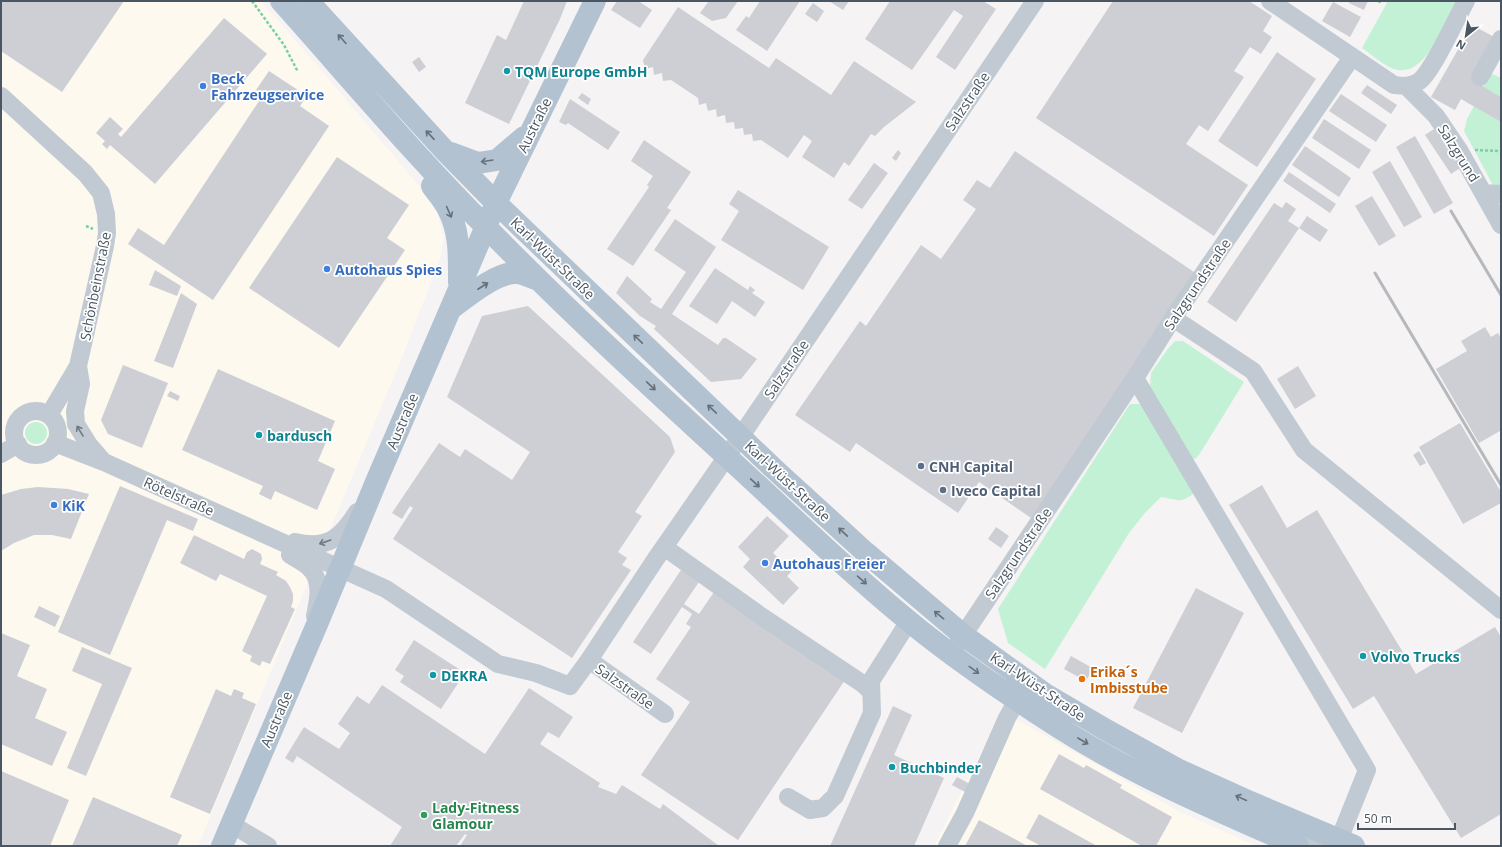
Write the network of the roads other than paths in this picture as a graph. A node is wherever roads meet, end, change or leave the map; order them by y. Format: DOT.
graph roads {
  1 [pos="281,1"];
  2 [pos="308,1"];
  3 [pos="594,1"];
  4 [pos="1035,1"];
  5 [pos="1270,1"];
  6 [pos="1466,1"];
  7 [pos="1501,39"];
  8 [pos="1352,57"];
  9 [pos="1480,77"];
  10 [pos="1407,87"];
  11 [pos="1,96"];
  12 [pos="369,101"];
  13 [pos="530,132"];
  14 [pos="446,152"];
  15 [pos="1483,193"];
  16 [pos="1501,194"];
  17 [pos="496,203"];
  18 [pos="1501,225"];
  19 [pos="486,227"];
  20 [pos="540,280"];
  21 [pos="456,299"];
  22 [pos="1173,318"];
  23 [pos="78,366"];
  24 [pos="1135,378"];
  25 [pos="49,415"];
  26 [pos="741,436"];
  27 [pos="18,444"];
  28 [pos="56,444"];
  29 [pos="1,454"];
  30 [pos="727,456"];
  31 [pos="104,462"];
  32 [pos="376,482"];
  33 [pos="258,531"];
  34 [pos="664,547"];
  35 [pos="340,568"];
  36 [pos="1501,610"];
  37 [pos="909,621"];
  38 [pos="312,634"];
  39 [pos="963,634"];
  40 [pos="951,653"];
  41 [pos="589,660"];
  42 [pos="871,692"];
  43 [pos="1017,700"];
  44 [pos="665,714"];
  45 [pos="788,797"];
  46 [pos="231,824"];
  47 [pos="1251,826"];
  48 [pos="1338,844"];
  49 [pos="222,846"];
  50 [pos="268,846"];
  51 [pos="947,846"];
  52 [pos="1298,846"];
  1 -- 12 [label="main road, Karl-Wüst-Straße"];
  14 -- 2 [label="main road, Karl-Wüst-Straße, one-way"];
  3 -- 13 [label="main road, Austraße"];
  4 -- 26 [label="street, Salzstraße"];
  5 -- 8 [label="street"];
  6 -- 10 [label="street"];
  7 -- 9 [label="street"];
  8 -- 10 [label="street"];
  8 -- 22 [label="street, Salzgrundstraße"];
  10 -- 15 [label="street, Salzgrund"];
  11 -- 23 [label="street, Schönbeinstraße"];
  12 -- 19 [label="main road, Karl-Wüst-Straße"];
  12 -- 21 [label="main road, one-way"];
  13 -- 14 [label="main road, one-way"];
  13 -- 17 [label="main road, Austraße"];
  14 -- 17 [label="main road, Karl-Wüst-Straße"];
  15 -- 16 [label="street"];
  15 -- 18 [label="street, Salzgrund"];
  17 -- 19 [label="main road, Austraße"];
  26 -- 17 [label="main road, Karl-Wüst-Straße, one-way"];
  19 -- 20 [label="main road, Karl-Wüst-Straße"];
  19 -- 21 [label="main road, Austraße"];
  21 -- 20 [label="main road, one-way"];
  20 -- 30 [label="main road, Karl-Wüst-Straße, one-way"];
  21 -- 32 [label="main road, Austraße"];
  22 -- 24 [label="street, Salzgrundstraße"];
  22 -- 36 [label="street"];
  23 -- 25 [label="street, Schönbeinstraße"];
  31 -- 23 [label="street, Rötelstraße, one-way"];
  24 -- 39 [label="street, Salzgrundstraße"];
  24 -- 48 [label="street"];
  25 -- 27 [label="street"];
  25 -- 28 [label="street"];
  26 -- 30 [label="street, Salzstraße"];
  39 -- 26 [label="main road, Karl-Wüst-Straße, one-way"];
  27 -- 28 [label="street"];
  27 -- 29 [label="street"];
  28 -- 31 [label="street, Rötelstraße"];
  30 -- 34 [label="street, Salzstraße"];
  30 -- 37 [label="main road, Karl-Wüst-Straße, one-way"];
  31 -- 33 [label="street, Rötelstraße"];
  32 -- 33 [label="street, Rötelstraße, one-way"];
  32 -- 35 [label="main road, Austraße"];
  33 -- 35 [label="street, Rötelstraße"];
  33 -- 38 [label="street, Rötelstraße"];
  34 -- 41 [label="street, Salzstraße"];
  34 -- 42 [label="street"];
  35 -- 38 [label="main road, Austraße"];
  35 -- 41 [label="street, Rötelstraße"];
  37 -- 40 [label="main road, Karl-Wüst-Straße"];
  37 -- 42 [label="street"];
  38 -- 46 [label="main road, Austraße"];
  39 -- 40 [label="street, Salzgrundstraße"];
  48 -- 39 [label="main road, Karl-Wüst-Straße, one-way"];
  40 -- 43 [label="main road, Karl-Wüst-Straße, one-way"];
  41 -- 44 [label="street, Salzstraße"];
  42 -- 45 [label="street"];
  43 -- 47 [label="main road, Karl-Wüst-Straße, one-way"];
  43 -- 51 [label="street"];
  46 -- 49 [label="main road, Austraße"];
  46 -- 50 [label="street"];
  47 -- 48 [label="street"];
  47 -- 52 [label="main road, Karl-Wüst-Straße"];
}
